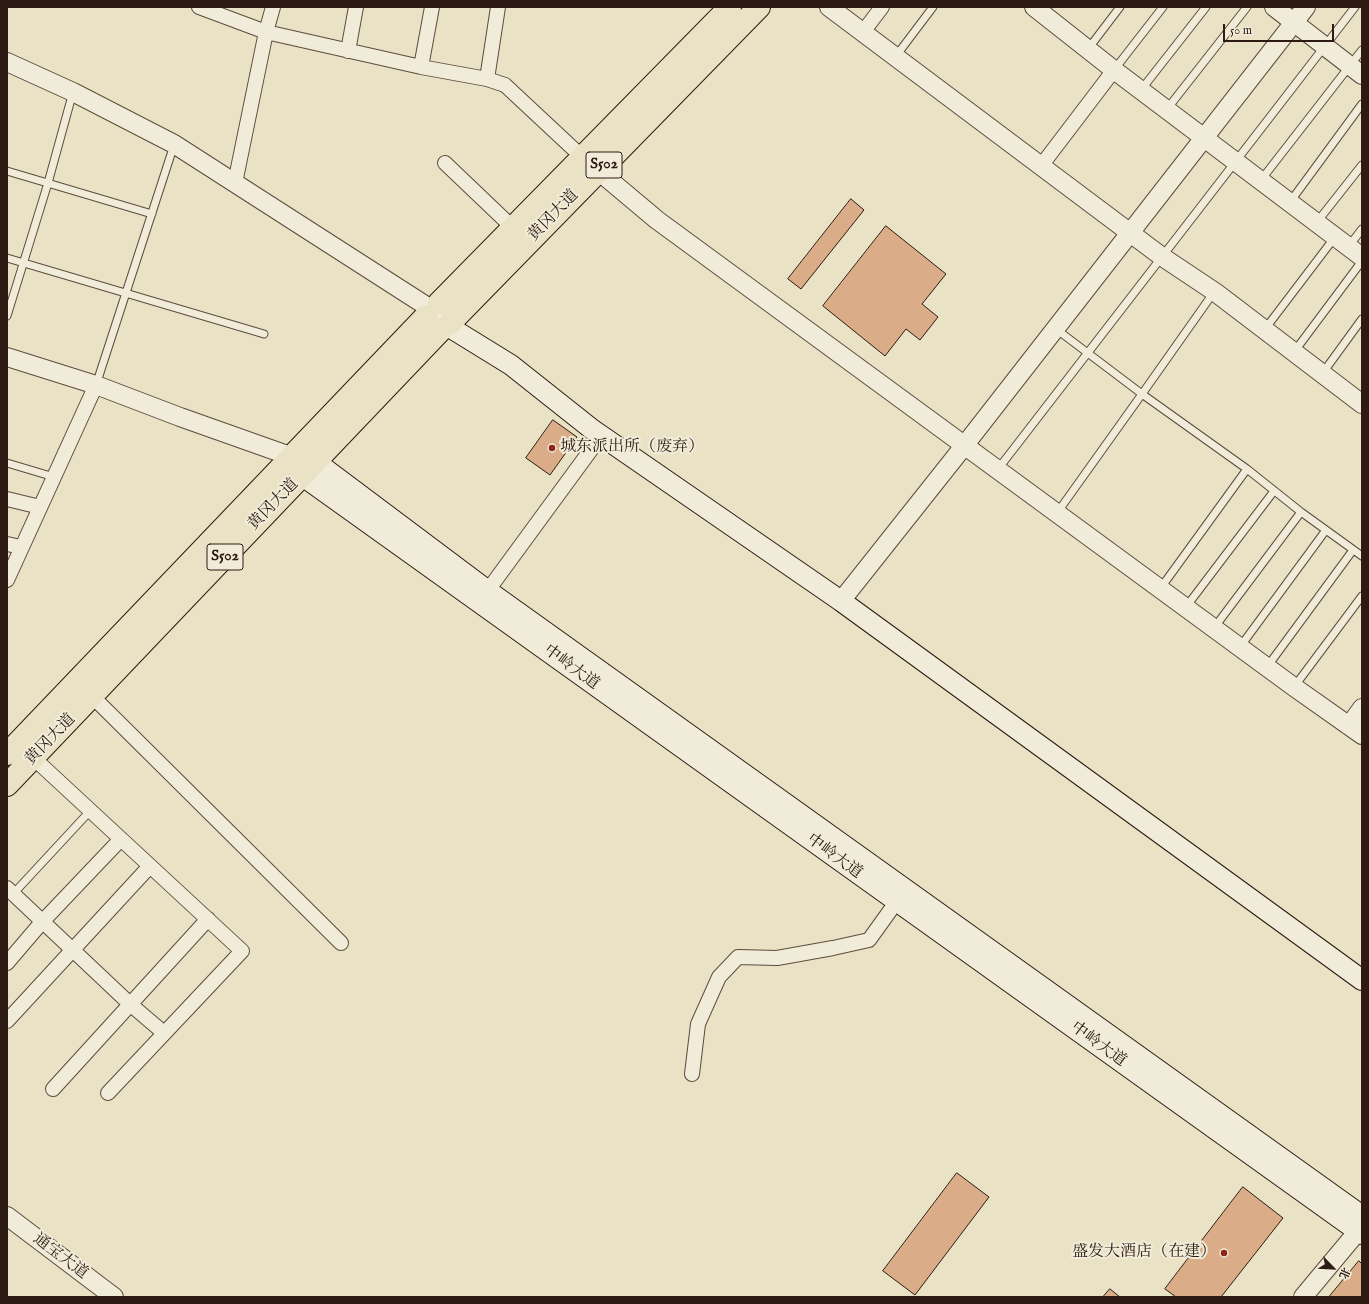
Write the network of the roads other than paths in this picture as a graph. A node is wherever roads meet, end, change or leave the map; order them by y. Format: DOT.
graph roads {
  1 [pos="199,7"];
  2 [pos="273,7"];
  3 [pos="356,7"];
  4 [pos="432,7"];
  5 [pos="498,7"];
  6 [pos="730,7"];
  7 [pos="759,7"];
  8 [pos="829,7"];
  9 [pos="882,7"];
  10 [pos="934,7"];
  11 [pos="1034,7"];
  12 [pos="1120,7"];
  13 [pos="1163,7"];
  14 [pos="1206,7"];
  15 [pos="1247,7"];
  16 [pos="1274,7"];
  17 [pos="1306,7"];
  18 [pos="1355,7"];
  19 [pos="1294,23"];
  20 [pos="266,32"];
  21 [pos="863,32"];
  22 [pos="1324,46"];
  23 [pos="1088,49"];
  24 [pos="348,50"];
  25 [pos="1362,50"];
  26 [pos="896,56"];
  27 [pos="7,62"];
  28 [pos="421,67"];
  29 [pos="1114,70"];
  30 [pos="1356,70"];
  31 [pos="487,79"];
  32 [pos="1141,90"];
  33 [pos="73,92"];
  34 [pos="1362,104"];
  35 [pos="1167,110"];
  36 [pos="1205,138"];
  37 [pos="174,144"];
  38 [pos="580,155"];
  39 [pos="1235,161"];
  40 [pos="446,163"];
  41 [pos="1362,165"];
  42 [pos="1041,166"];
  43 [pos="7,170"];
  44 [pos="601,173"];
  45 [pos="1261,180"];
  46 [pos="48,183"];
  47 [pos="235,183"];
  48 [pos="1290,202"];
  49 [pos="152,214"];
  50 [pos="1316,222"];
  51 [pos="510,225"];
  52 [pos="1362,229"];
  53 [pos="1130,232"];
  54 [pos="1348,247"];
  55 [pos="1162,256"];
  56 [pos="7,258"];
  57 [pos="1362,261"];
  58 [pos="23,263"];
  59 [pos="1215,292"];
  60 [pos="126,293"];
  61 [pos="7,316"];
  62 [pos="438,316"];
  63 [pos="1362,319"];
  64 [pos="1056,329"];
  65 [pos="1264,330"];
  66 [pos="264,334"];
  67 [pos="1294,352"];
  68 [pos="1087,353"];
  69 [pos="7,357"];
  70 [pos="1322,374"];
  71 [pos="96,385"];
  72 [pos="1142,394"];
  73 [pos="1362,404"];
  74 [pos="601,436"];
  75 [pos="964,446"];
  76 [pos="290,456"];
  77 [pos="7,463"];
  78 [pos="1247,469"];
  79 [pos="998,470"];
  80 [pos="314,472"];
  81 [pos="54,477"];
  82 [pos="1274,491"];
  83 [pos="7,499"];
  84 [pos="40,507"];
  85 [pos="1301,512"];
  86 [pos="1057,513"];
  87 [pos="1326,530"];
  88 [pos="7,544"];
  89 [pos="21,547"];
  90 [pos="1354,550"];
  91 [pos="1362,556"];
  92 [pos="7,580"];
  93 [pos="1160,589"];
  94 [pos="1362,596"];
  95 [pos="484,597"];
  96 [pos="841,601"];
  97 [pos="1186,608"];
  98 [pos="1214,628"];
  99 [pos="1240,647"];
  100 [pos="1267,667"];
  101 [pos="1294,687"];
  102 [pos="99,703"];
  103 [pos="1362,708"];
  104 [pos="1355,730"];
  105 [pos="7,754"];
  106 [pos="40,764"];
  107 [pos="7,785"];
  108 [pos="90,810"];
  109 [pos="121,838"];
  110 [pos="150,866"];
  111 [pos="10,891"];
  112 [pos="897,902"];
  113 [pos="208,919"];
  114 [pos="42,922"];
  115 [pos="341,943"];
  116 [pos="72,950"];
  117 [pos="7,963"];
  118 [pos="1362,980"];
  119 [pos="130,1004"];
  120 [pos="7,1020"];
  121 [pos="164,1033"];
  122 [pos="692,1074"];
  123 [pos="53,1089"];
  124 [pos="108,1093"];
  125 [pos="7,1216"];
  126 [pos="1361,1227"];
  127 [pos="114,1297"];
  128 [pos="1303,1297"];
  1 -- 20 [label="street"];
  2 -- 20 [label="street"];
  3 -- 24 [label="street"];
  4 -- 28 [label="street"];
  5 -- 31 [label="street"];
  6 -- 62 [label="main road, 黄冈大道 / S502"];
  7 -- 62 [label="main road, 黄冈大道 / S502"];
  8 -- 21 [label="street"];
  9 -- 21 [label="street"];
  10 -- 26 [label="lane"];
  11 -- 23 [label="street"];
  12 -- 23 [label="lane"];
  13 -- 29 [label="lane"];
  14 -- 32 [label="lane"];
  15 -- 35 [label="lane"];
  16 -- 19 [label="street"];
  17 -- 19 [label="street"];
  18 -- 22 [label="lane"];
  19 -- 22 [label="street"];
  19 -- 36 [label="street"];
  20 -- 24 [label="street"];
  20 -- 47 [label="street"];
  21 -- 26 [label="street"];
  22 -- 30 [label="street"];
  22 -- 39 [label="lane"];
  23 -- 29 [label="street"];
  24 -- 28 [label="street"];
  25 -- 30 [label="lane"];
  26 -- 42 [label="street"];
  27 -- 33 [label="street"];
  28 -- 31 [label="street"];
  29 -- 32 [label="street"];
  29 -- 42 [label="street"];
  30 -- 45 [label="lane"];
  31 -- 38 [label="street"];
  32 -- 35 [label="street"];
  33 -- 37 [label="street"];
  33 -- 46 [label="lane"];
  34 -- 48 [label="lane"];
  35 -- 36 [label="street"];
  36 -- 39 [label="street"];
  36 -- 53 [label="street"];
  37 -- 47 [label="street"];
  37 -- 49 [label="lane"];
  39 -- 45 [label="street"];
  39 -- 55 [label="lane"];
  40 -- 51 [label="street"];
  41 -- 50 [label="lane"];
  42 -- 53 [label="street"];
  43 -- 46 [label="lane"];
  44 -- 75 [label="street"];
  45 -- 48 [label="street"];
  46 -- 49 [label="lane"];
  46 -- 58 [label="lane"];
  47 -- 62 [label="street"];
  48 -- 50 [label="street"];
  49 -- 60 [label="lane"];
  50 -- 54 [label="street"];
  52 -- 54 [label="lane"];
  53 -- 55 [label="street"];
  53 -- 64 [label="street"];
  54 -- 65 [label="lane"];
  55 -- 59 [label="street"];
  55 -- 68 [label="lane"];
  56 -- 58 [label="lane"];
  57 -- 67 [label="lane"];
  58 -- 60 [label="lane"];
  58 -- 61 [label="lane"];
  59 -- 65 [label="street"];
  59 -- 72 [label="lane"];
  60 -- 66 [label="lane"];
  60 -- 71 [label="lane"];
  62 -- 74 [label="main road"];
  62 -- 105 [label="main road, 黄冈大道 / S502"];
  62 -- 107 [label="main road, 黄冈大道 / S502"];
  63 -- 70 [label="lane"];
  64 -- 68 [label="lane"];
  64 -- 75 [label="street"];
  65 -- 67 [label="street"];
  67 -- 70 [label="street"];
  68 -- 72 [label="lane"];
  68 -- 79 [label="lane"];
  69 -- 71 [label="street"];
  70 -- 73 [label="street"];
  71 -- 76 [label="street"];
  71 -- 81 [label="street"];
  72 -- 78 [label="lane"];
  72 -- 86 [label="lane"];
  74 -- 95 [label="street"];
  74 -- 96 [label="main road"];
  75 -- 79 [label="street"];
  75 -- 96 [label="street"];
  77 -- 81 [label="lane"];
  78 -- 82 [label="lane"];
  78 -- 93 [label="lane"];
  79 -- 86 [label="street"];
  80 -- 95 [label="main road, 中岭大道"];
  81 -- 84 [label="street"];
  82 -- 85 [label="lane"];
  82 -- 97 [label="lane"];
  83 -- 84 [label="street"];
  84 -- 89 [label="street"];
  85 -- 87 [label="lane"];
  85 -- 98 [label="lane"];
  86 -- 93 [label="street"];
  87 -- 90 [label="lane"];
  87 -- 99 [label="lane"];
  88 -- 89 [label="street"];
  89 -- 92 [label="street"];
  90 -- 91 [label="lane"];
  90 -- 100 [label="lane"];
  93 -- 97 [label="street"];
  94 -- 101 [label="lane"];
  95 -- 112 [label="main road, 中岭大道"];
  95 -- 126 [label="main road, 中岭大道"];
  96 -- 118 [label="main road"];
  97 -- 98 [label="street"];
  98 -- 99 [label="street"];
  99 -- 100 [label="street"];
  100 -- 101 [label="street"];
  101 -- 104 [label="street"];
  102 -- 115 [label="street"];
  103 -- 104 [label="street"];
  106 -- 108 [label="street"];
  108 -- 109 [label="street"];
  108 -- 111 [label="lane"];
  109 -- 110 [label="street"];
  109 -- 114 [label="street"];
  110 -- 113 [label="street"];
  110 -- 116 [label="street"];
  111 -- 114 [label="street"];
  112 -- 122 [label="street"];
  112 -- 126 [label="main road, 中岭大道"];
  113 -- 119 [label="street"];
  113 -- 121 [label="street"];
  114 -- 116 [label="street"];
  114 -- 117 [label="street"];
  116 -- 119 [label="street"];
  116 -- 120 [label="street"];
  119 -- 121 [label="street"];
  119 -- 123 [label="street"];
  121 -- 124 [label="street"];
  125 -- 127 [label="street, 通宝大道"];
  126 -- 128 [label="street"];
}
